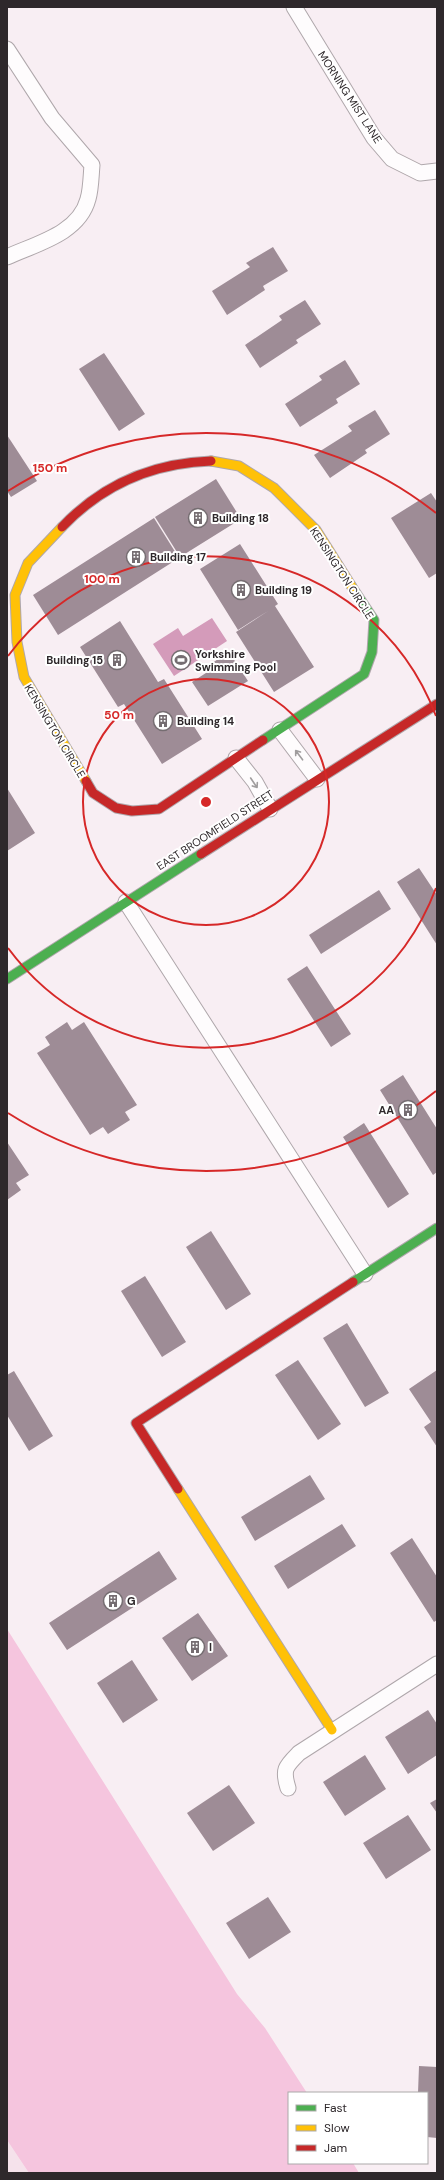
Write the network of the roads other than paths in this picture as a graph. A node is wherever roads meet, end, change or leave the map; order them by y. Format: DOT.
graph roads {
  1 [pos="294,7"];
  2 [pos="7,49"];
  3 [pos="437,171"];
  4 [pos="7,257"];
  5 [pos="437,704"];
  6 [pos="280,730"];
  7 [pos="236,758"];
  8 [pos="317,779"];
  9 [pos="270,809"];
  10 [pos="126,902"];
  11 [pos="7,979"];
  12 [pos="437,1228"];
  13 [pos="366,1274"];
  14 [pos="437,1664"];
  15 [pos="332,1730"];
  16 [pos="288,1788"];
  1 -- 3 [label="street, MORNING MIST LANE"];
  2 -- 4 [label="street"];
  5 -- 8 [label="street, EAST BROOMFIELD STREET"];
  6 -- 7 [label="street, KENSINGTON CIRCLE"];
  6 -- 7 [label="street, KENSINGTON CIRCLE"];
  8 -- 6 [label="street, one-way"];
  7 -- 9 [label="street, one-way"];
  8 -- 9 [label="street, EAST BROOMFIELD STREET"];
  9 -- 10 [label="street, EAST BROOMFIELD STREET"];
  10 -- 11 [label="street, EAST BROOMFIELD STREET"];
  10 -- 13 [label="street"];
  12 -- 13 [label="street"];
  13 -- 15 [label="street"];
  14 -- 15 [label="street"];
  15 -- 16 [label="street"];
}
